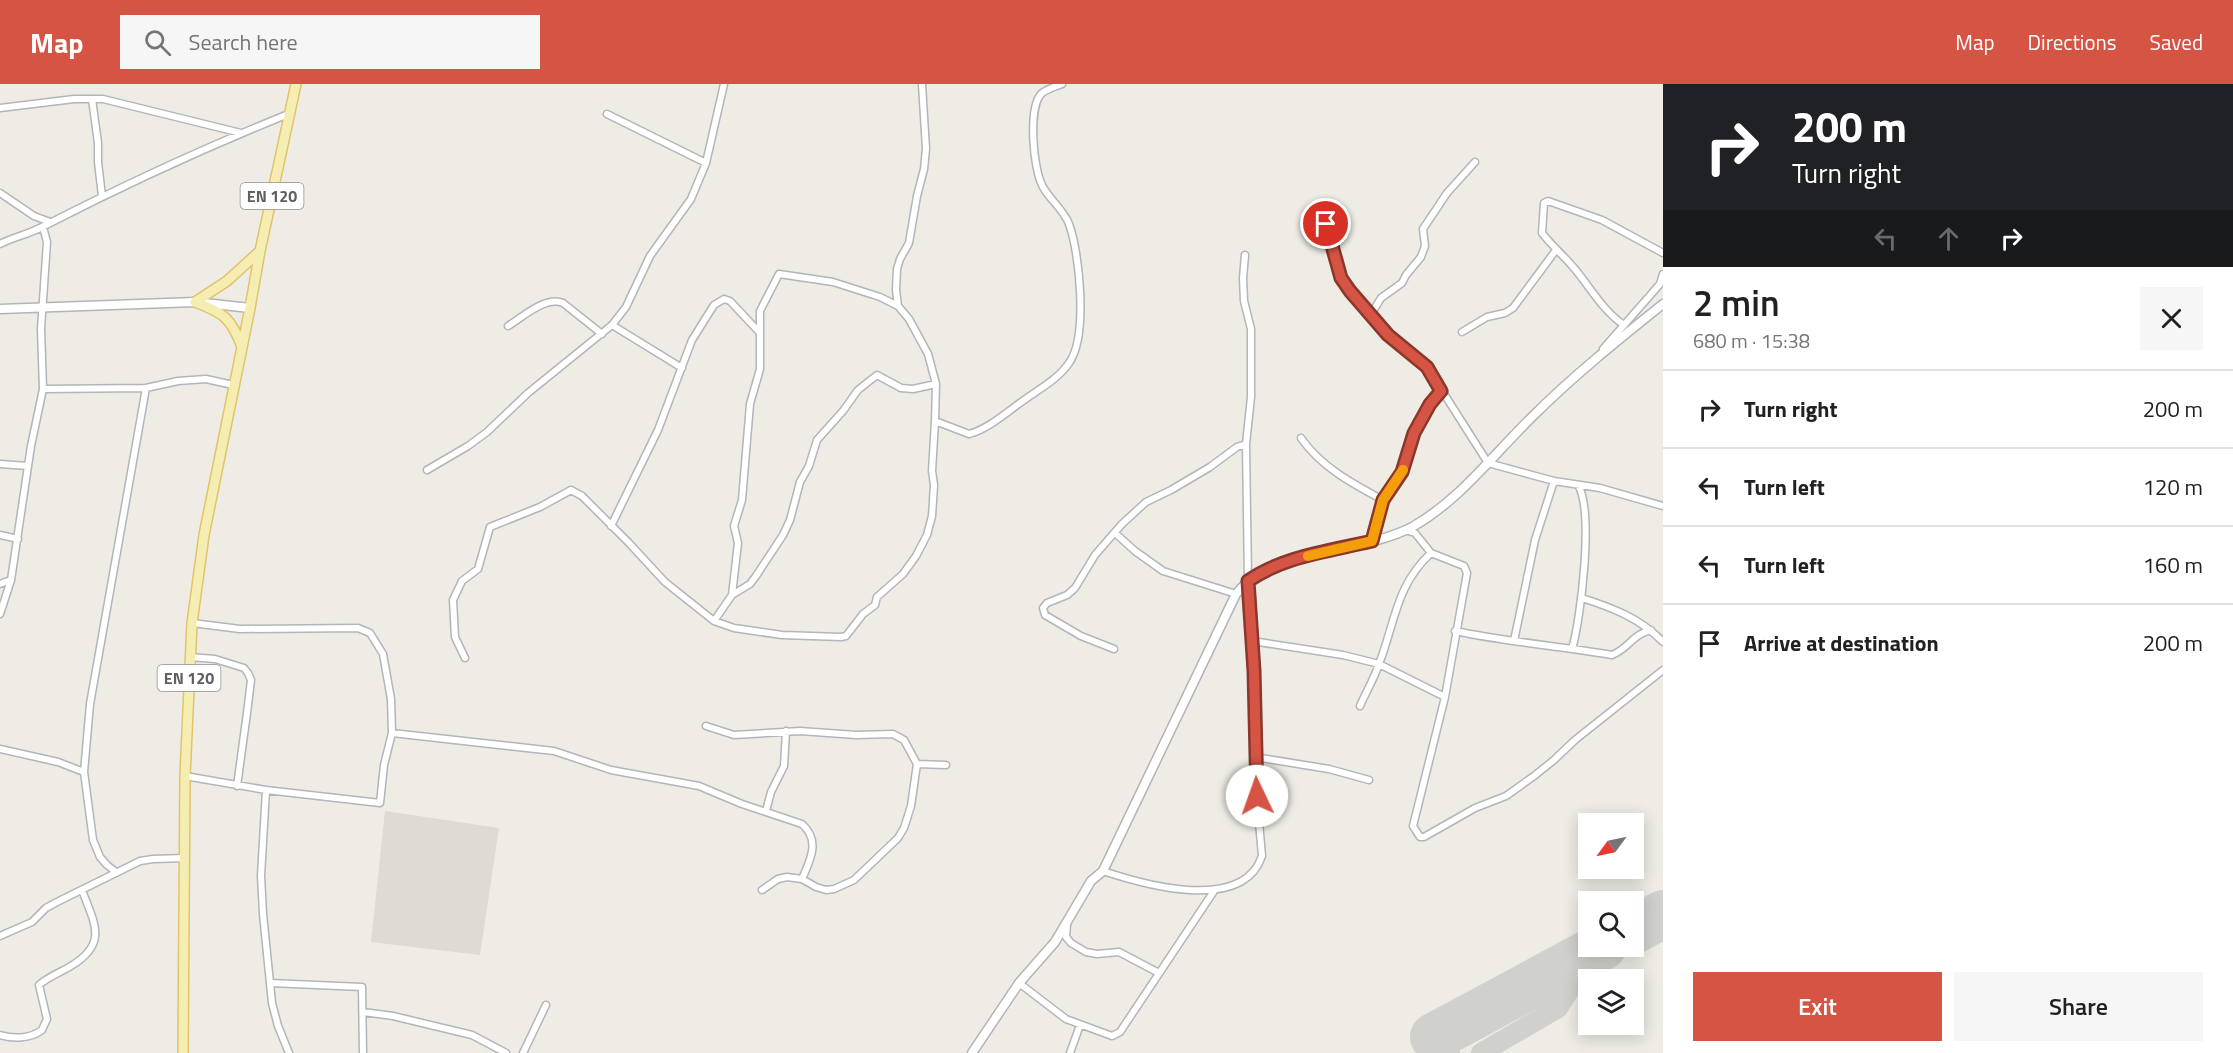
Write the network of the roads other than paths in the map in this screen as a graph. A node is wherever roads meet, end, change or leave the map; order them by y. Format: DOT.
graph roads {
  1 [pos="296,84"];
  2 [pos="724,84"];
  3 [pos="922,84"];
  4 [pos="1062,84"];
  5 [pos="92,99"];
  6 [pos="0,108"];
  7 [pos="291,113"];
  8 [pos="607,114"];
  9 [pos="241,133"];
  10 [pos="1475,162"];
  11 [pos="706,163"];
  12 [pos="0,194"];
  13 [pos="102,196"];
  14 [pos="50,222"];
  15 [pos="1326,224"];
  16 [pos="43,227"];
  17 [pos="0,244"];
  18 [pos="1556,250"];
  19 [pos="260,251"];
  20 [pos="1663,253"];
  21 [pos="1245,255"];
  22 [pos="1663,274"];
  23 [pos="1661,287"];
  24 [pos="195,303"];
  25 [pos="1663,304"];
  26 [pos="898,306"];
  27 [pos="250,308"];
  28 [pos="0,309"];
  29 [pos="44,309"];
  30 [pos="1370,316"];
  31 [pos="612,325"];
  32 [pos="1624,325"];
  33 [pos="508,326"];
  34 [pos="1462,332"];
  35 [pos="761,333"];
  36 [pos="602,334"];
  37 [pos="242,347"];
  38 [pos="1593,361"];
  39 [pos="682,368"];
  40 [pos="936,384"];
  41 [pos="233,385"];
  42 [pos="146,388"];
  43 [pos="43,389"];
  44 [pos="1441,391"];
  45 [pos="935,421"];
  46 [pos="1301,438"];
  47 [pos="1246,444"];
  48 [pos="1488,463"];
  49 [pos="0,464"];
  50 [pos="28,466"];
  51 [pos="427,470"];
  52 [pos="1554,481"];
  53 [pos="1578,485"];
  54 [pos="1383,500"];
  55 [pos="1663,506"];
  56 [pos="611,526"];
  57 [pos="1405,530"];
  58 [pos="1114,533"];
  59 [pos="0,535"];
  60 [pos="18,538"];
  61 [pos="1372,541"];
  62 [pos="1431,553"];
  63 [pos="11,580"];
  64 [pos="1248,581"];
  65 [pos="0,584"];
  66 [pos="1236,594"];
  67 [pos="732,595"];
  68 [pos="1582,598"];
  69 [pos="0,614"];
  70 [pos="714,621"];
  71 [pos="192,622"];
  72 [pos="1455,630"];
  73 [pos="1651,630"];
  74 [pos="1252,641"];
  75 [pos="1514,641"];
  76 [pos="1663,642"];
  77 [pos="1114,649"];
  78 [pos="1572,649"];
  79 [pos="190,657"];
  80 [pos="465,658"];
  81 [pos="1379,664"];
  82 [pos="1663,670"];
  83 [pos="1445,696"];
  84 [pos="1360,706"];
  85 [pos="706,726"];
  86 [pos="786,731"];
  87 [pos="392,732"];
  88 [pos="0,749"];
  89 [pos="1255,757"];
  90 [pos="917,764"];
  91 [pos="946,765"];
  92 [pos="84,772"];
  93 [pos="185,776"];
  94 [pos="1369,780"];
  95 [pos="237,786"];
  96 [pos="266,790"];
  97 [pos="766,811"];
  98 [pos="185,858"];
  99 [pos="1103,871"];
  100 [pos="116,872"];
  101 [pos="802,879"];
  102 [pos="82,890"];
  103 [pos="762,890"];
  104 [pos="1214,891"];
  105 [pos="1071,915"];
  106 [pos="0,936"];
  107 [pos="1159,973"];
  108 [pos="270,983"];
  109 [pos="1019,983"];
  110 [pos="546,1005"];
  111 [pos="363,1012"];
  112 [pos="1080,1025"];
  113 [pos="0,1035"];
  114 [pos="183,1053"];
  115 [pos="289,1053"];
  116 [pos="363,1053"];
  117 [pos="506,1053"];
  118 [pos="523,1053"];
  119 [pos="972,1053"];
  120 [pos="1070,1053"];
  1 -- 7 [label="main road, EN 120"];
  2 -- 11 [label="street"];
  3 -- 26 [label="street"];
  4 -- 45 [label="street"];
  5 -- 6 [label="street"];
  5 -- 9 [label="street"];
  5 -- 13 [label="street"];
  7 -- 9 [label="street"];
  7 -- 19 [label="main road, EN 120"];
  8 -- 11 [label="street"];
  9 -- 13 [label="street"];
  10 -- 30 [label="street"];
  11 -- 31 [label="street"];
  12 -- 14 [label="street"];
  13 -- 14 [label="street"];
  14 -- 16 [label="street"];
  15 -- 30 [label="street"];
  16 -- 17 [label="street"];
  16 -- 29 [label="street"];
  18 -- 20 [label="street"];
  18 -- 32 [label="street"];
  18 -- 34 [label="street"];
  19 -- 24 [label="main road"];
  19 -- 27 [label="main road, EN 120"];
  21 -- 47 [label="street"];
  22 -- 23 [label="street"];
  23 -- 32 [label="street"];
  24 -- 27 [label="street"];
  24 -- 29 [label="street"];
  24 -- 37 [label="main road"];
  25 -- 38 [label="street"];
  26 -- 35 [label="street"];
  26 -- 40 [label="street"];
  27 -- 37 [label="main road, EN 120"];
  28 -- 29 [label="street"];
  29 -- 43 [label="street"];
  30 -- 44 [label="street"];
  31 -- 36 [label="street"];
  31 -- 39 [label="street"];
  32 -- 38 [label="street"];
  33 -- 36 [label="street"];
  35 -- 39 [label="street"];
  35 -- 67 [label="street"];
  36 -- 51 [label="street"];
  37 -- 41 [label="main road, EN 120"];
  38 -- 48 [label="street"];
  39 -- 56 [label="street"];
  40 -- 45 [label="street"];
  40 -- 67 [label="street"];
  41 -- 42 [label="street"];
  41 -- 71 [label="main road, EN 120"];
  42 -- 43 [label="street"];
  42 -- 92 [label="street"];
  43 -- 50 [label="street"];
  44 -- 48 [label="street"];
  44 -- 54 [label="street"];
  45 -- 70 [label="street"];
  46 -- 54 [label="street"];
  47 -- 58 [label="street"];
  47 -- 64 [label="street"];
  48 -- 52 [label="street"];
  48 -- 57 [label="street"];
  49 -- 50 [label="street"];
  50 -- 60 [label="street"];
  52 -- 53 [label="street"];
  52 -- 75 [label="street"];
  53 -- 55 [label="street"];
  53 -- 68 [label="street"];
  54 -- 61 [label="street"];
  56 -- 70 [label="street"];
  56 -- 80 [label="street"];
  57 -- 61 [label="street"];
  57 -- 62 [label="street"];
  58 -- 66 [label="street"];
  58 -- 77 [label="street"];
  59 -- 60 [label="street"];
  60 -- 63 [label="street"];
  61 -- 64 [label="street"];
  62 -- 72 [label="street"];
  62 -- 81 [label="street"];
  63 -- 65 [label="street"];
  63 -- 69 [label="street"];
  64 -- 66 [label="street"];
  64 -- 74 [label="street"];
  66 -- 99 [label="street"];
  67 -- 70 [label="street"];
  68 -- 73 [label="street"];
  68 -- 78 [label="street"];
  71 -- 79 [label="main road, EN 120"];
  71 -- 87 [label="street"];
  72 -- 75 [label="street"];
  72 -- 83 [label="street"];
  73 -- 76 [label="street"];
  73 -- 78 [label="street"];
  74 -- 81 [label="street"];
  74 -- 89 [label="street"];
  75 -- 78 [label="street"];
  79 -- 93 [label="main road, EN 120"];
  79 -- 95 [label="street"];
  81 -- 83 [label="street"];
  81 -- 84 [label="street"];
  82 -- 83 [label="street"];
  85 -- 86 [label="street"];
  86 -- 90 [label="street"];
  86 -- 97 [label="street"];
  87 -- 96 [label="street"];
  87 -- 97 [label="street"];
  88 -- 92 [label="street"];
  89 -- 94 [label="street"];
  89 -- 104 [label="street"];
  90 -- 91 [label="street"];
  90 -- 101 [label="street"];
  92 -- 100 [label="street"];
  93 -- 95 [label="street"];
  93 -- 98 [label="main road, EN 120"];
  95 -- 96 [label="street"];
  96 -- 108 [label="street"];
  97 -- 101 [label="street"];
  98 -- 100 [label="street"];
  98 -- 114 [label="main road, EN 120"];
  99 -- 104 [label="street"];
  99 -- 105 [label="street"];
  100 -- 102 [label="street"];
  101 -- 103 [label="street"];
  102 -- 106 [label="street"];
  102 -- 113 [label="street"];
  104 -- 107 [label="street"];
  105 -- 107 [label="street"];
  105 -- 109 [label="street"];
  107 -- 112 [label="street"];
  108 -- 111 [label="street"];
  108 -- 115 [label="street"];
  109 -- 112 [label="street"];
  109 -- 119 [label="street"];
  110 -- 118 [label="street"];
  111 -- 116 [label="street"];
  111 -- 117 [label="street"];
  112 -- 120 [label="street"];
}
